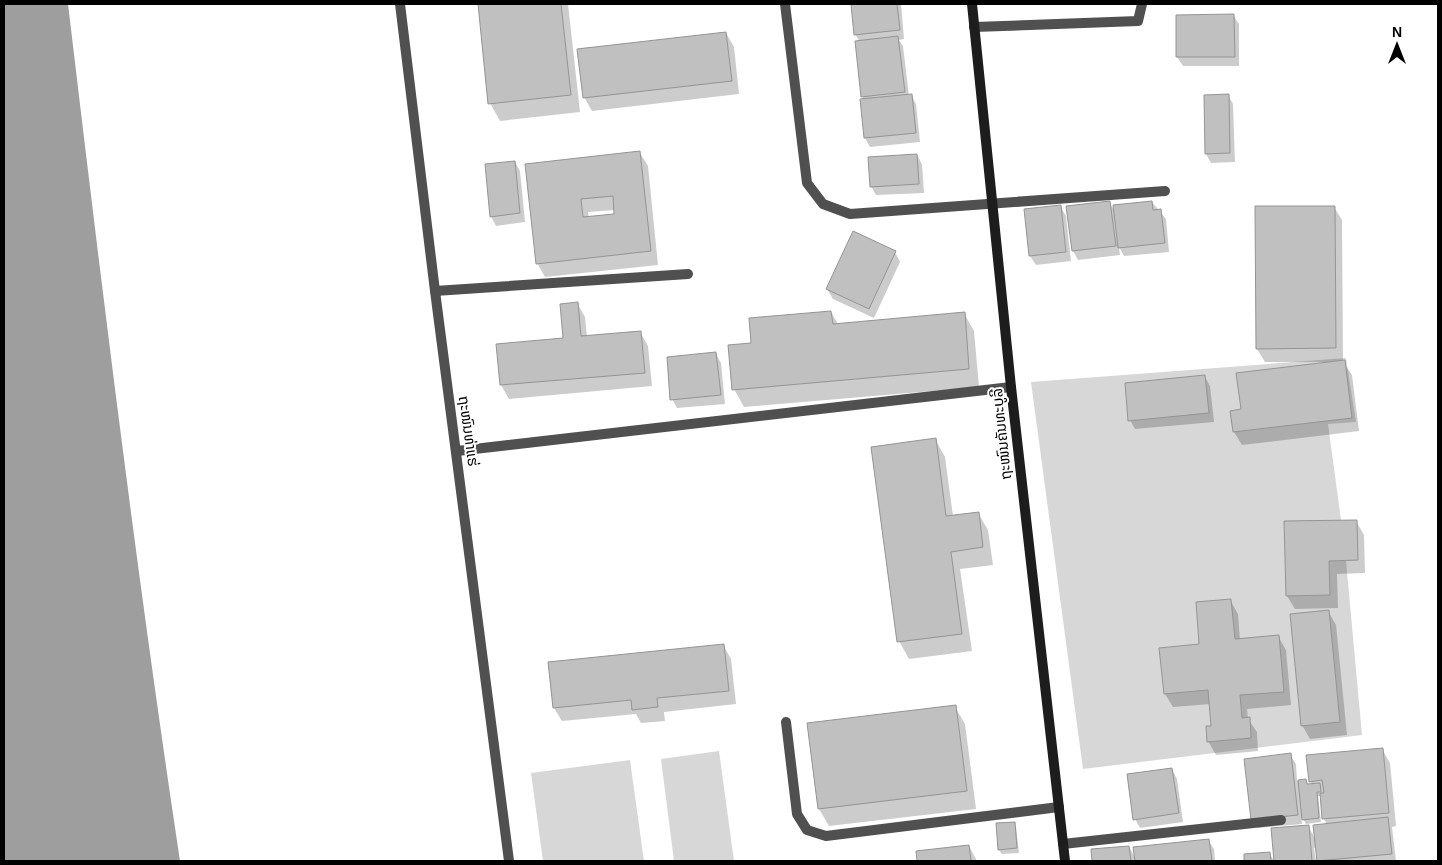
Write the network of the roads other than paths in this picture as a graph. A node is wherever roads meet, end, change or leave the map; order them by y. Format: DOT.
graph roads {
  1 [pos="400,4"];
  2 [pos="786,4"];
  3 [pos="972,4"];
  4 [pos="1142,4"];
  5 [pos="974,27"];
  6 [pos="1165,191"];
  7 [pos="992,203"];
  8 [pos="688,274"];
  9 [pos="435,291"];
  10 [pos="1011,387"];
  11 [pos="456,451"];
  12 [pos="786,722"];
  13 [pos="1059,806"];
  14 [pos="1281,820"];
  15 [pos="1063,844"];
  16 [pos="509,861"];
  17 [pos="1065,861"];
  1 -- 9 [label="street, ຖະໜົນທ່າແຮ່"];
  2 -- 7 [label="street"];
  3 -- 5 [label="street, ຖະໜົນຄັນທະບູລີ"];
  4 -- 5 [label="street"];
  5 -- 7 [label="street, ຖະໜົນຄັນທະບູລີ"];
  6 -- 7 [label="street"];
  7 -- 10 [label="street, ຖະໜົນຄັນທະບູລີ"];
  8 -- 9 [label="street"];
  9 -- 11 [label="street, ຖະໜົນທ່າແຮ່"];
  10 -- 11 [label="street"];
  10 -- 13 [label="street, ຖະໜົນຄັນທະບູລີ"];
  11 -- 16 [label="street, ຖະໜົນທ່າແຮ່"];
  12 -- 13 [label="street"];
  13 -- 15 [label="street, ຖະໜົນຄັນທະບູລີ"];
  14 -- 15 [label="street"];
  15 -- 17 [label="street, ຖະໜົນຄັນທະບູລີ"];
}
